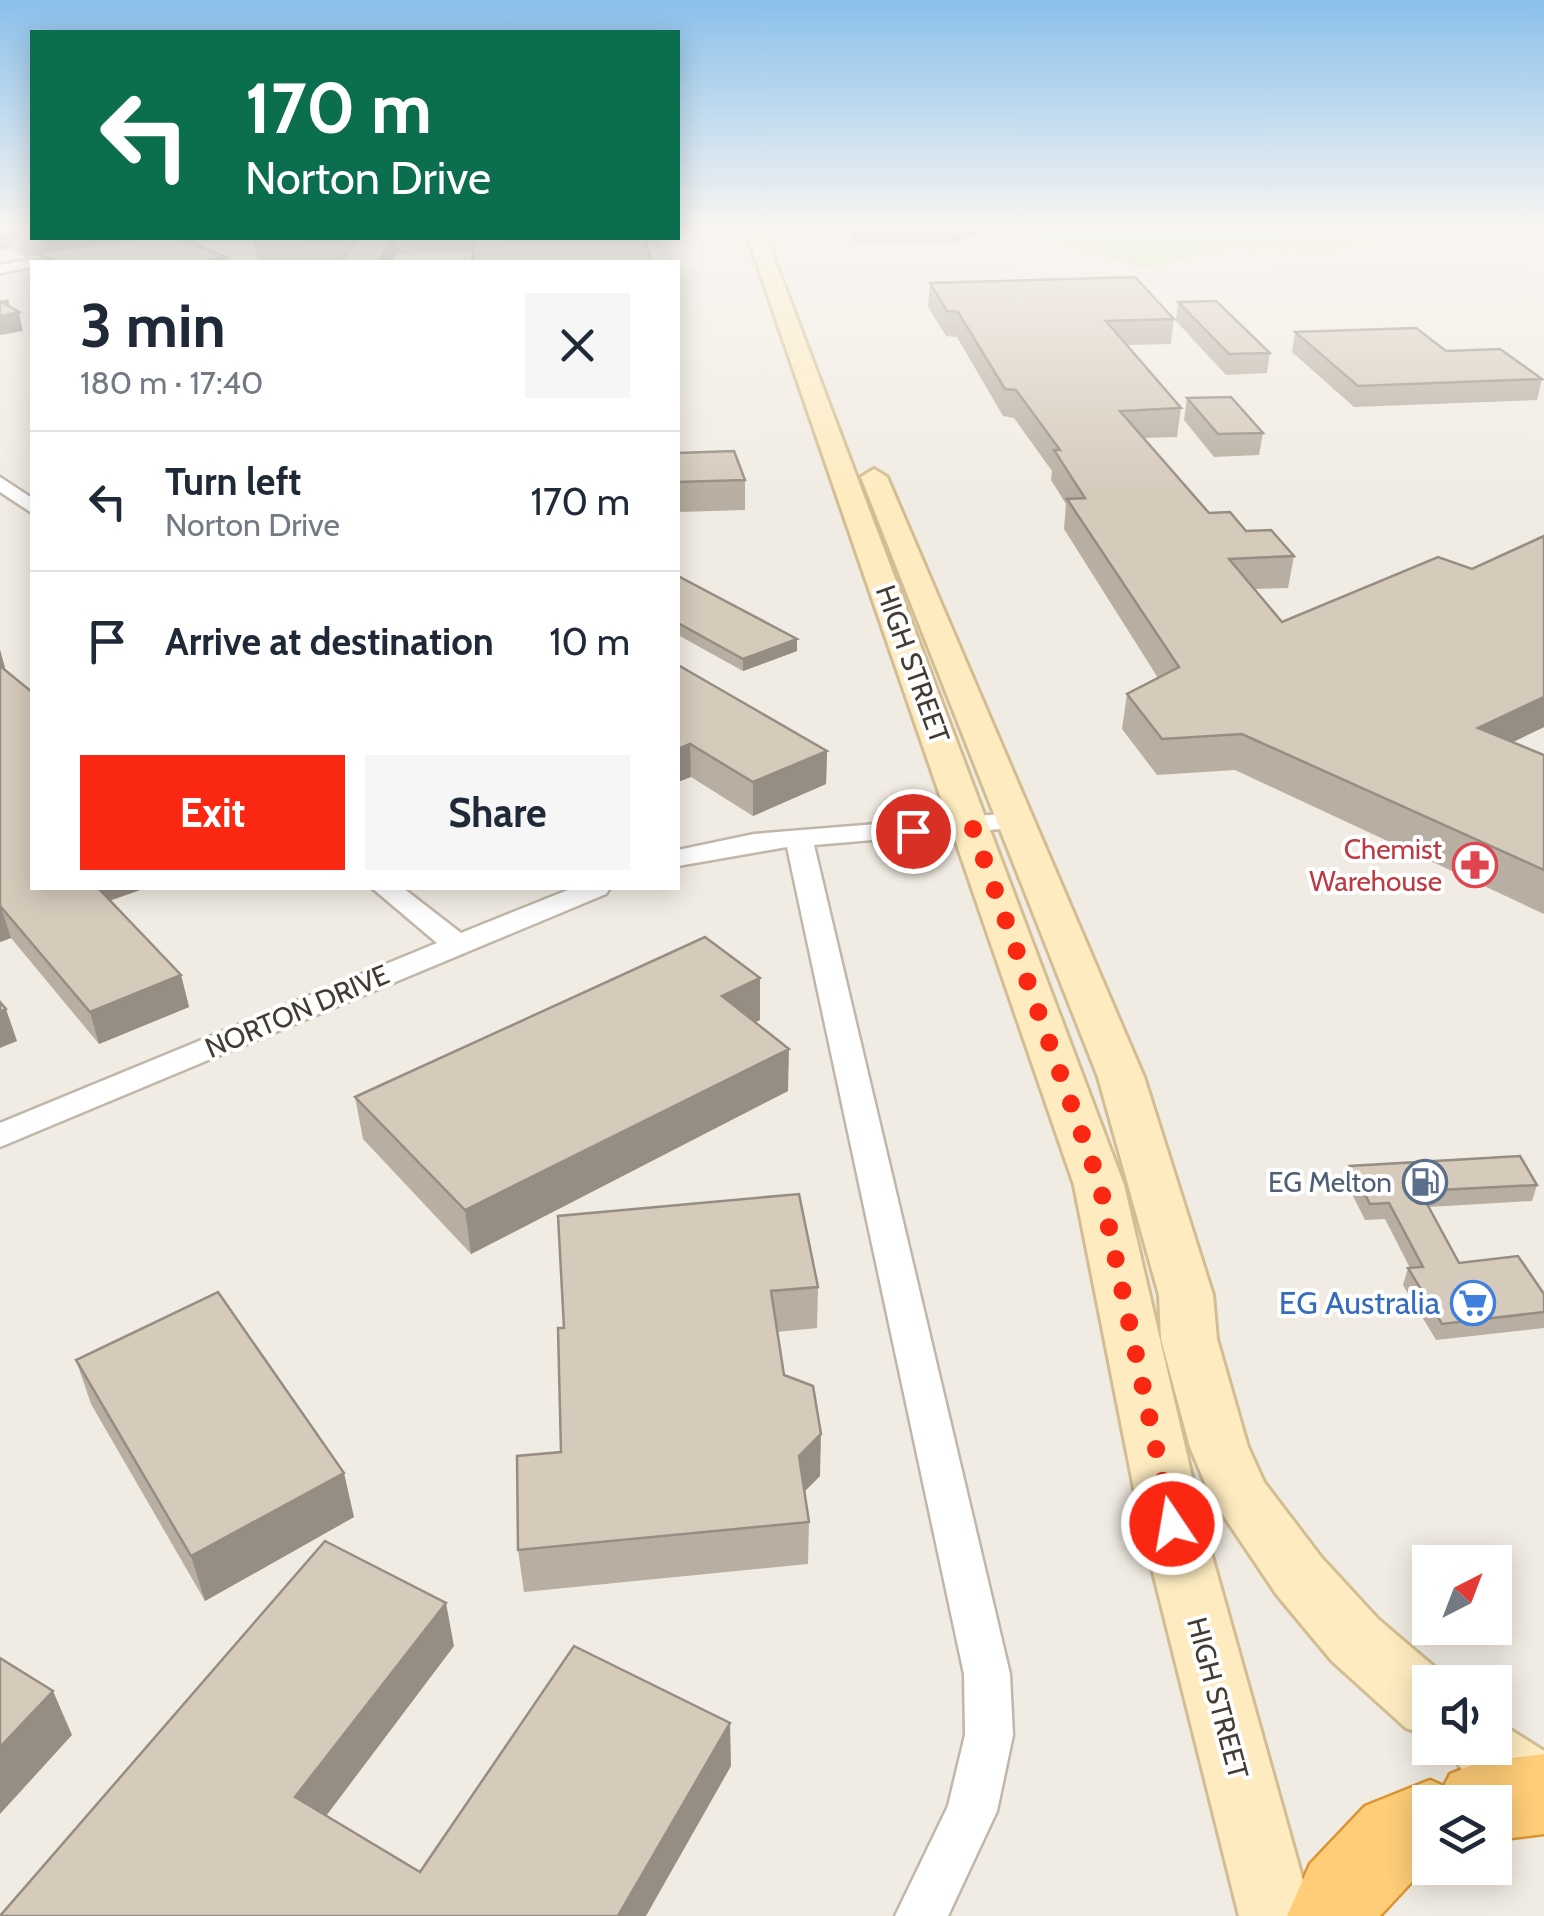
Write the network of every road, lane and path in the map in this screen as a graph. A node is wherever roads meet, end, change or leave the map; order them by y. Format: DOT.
graph roads {
  1 [pos="789,315"];
  2 [pos="808,315"];
  3 [pos="1,485"];
  4 [pos="30,506"];
  5 [pos="992,822"];
  6 [pos="800,839"];
  7 [pos="680,858"];
  8 [pos="388,890"];
  9 [pos="591,890"];
  10 [pos="456,944"];
  11 [pos="0,1136"];
  12 [pos="1412,1690"];
  13 [pos="1506,1765"];
  14 [pos="1544,1794"];
  15 [pos="1512,1798"];
  16 [pos="1412,1828"];
  17 [pos="921,1916"];
  18 [pos="1276,1916"];
  19 [pos="1332,1916"];
  1 -- 5 [label="main road, HIGH STREET"];
  2 -- 5 [label="main road, HIGH STREET"];
  3 -- 4 [label="street"];
  5 -- 6 [label="street"];
  5 -- 12 [label="main road, HIGH STREET"];
  5 -- 18 [label="main road, HIGH STREET"];
  6 -- 7 [label="street"];
  6 -- 17 [label="street"];
  8 -- 10 [label="street"];
  9 -- 10 [label="street, NORTON DRIVE"];
  10 -- 11 [label="street, NORTON DRIVE"];
  13 -- 14 [label="main road"];
  14 -- 15 [label="highway"];
  16 -- 19 [label="highway"];
}
